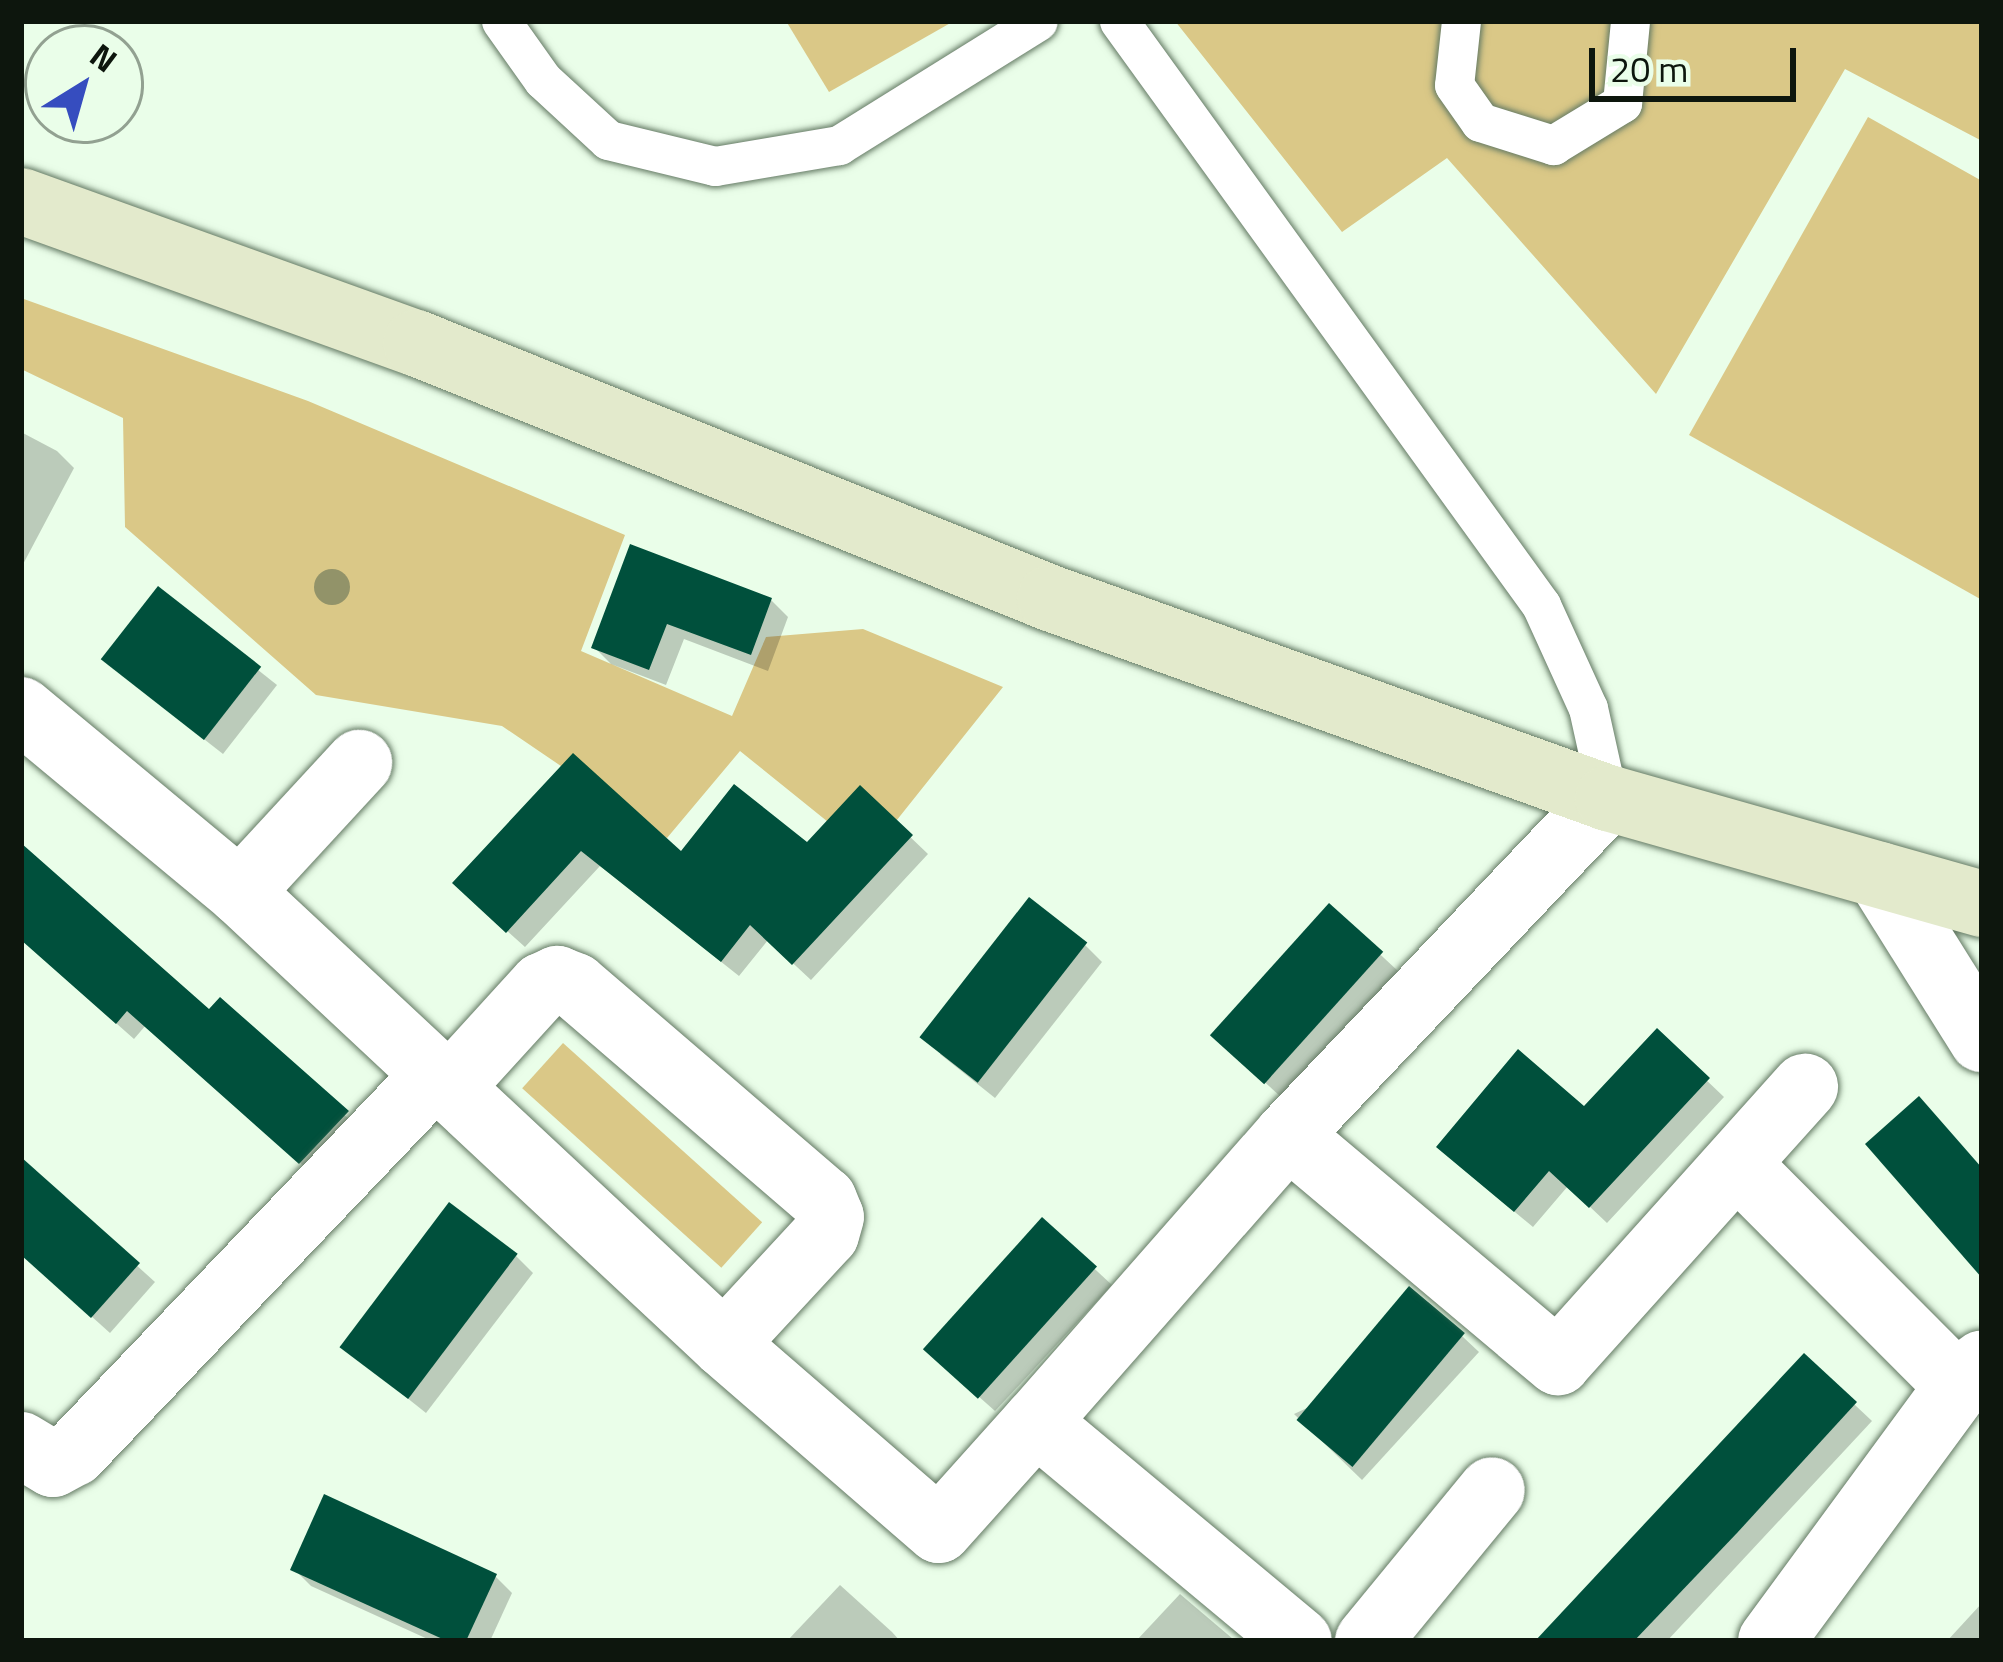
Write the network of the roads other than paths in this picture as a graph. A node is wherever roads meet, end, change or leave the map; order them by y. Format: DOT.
graph roads {
  1 [pos="501,21"];
  2 [pos="1039,21"];
  3 [pos="1119,21"];
  4 [pos="1461,21"];
  5 [pos="1630,21"];
  6 [pos="981,36"];
  7 [pos="21,201"];
  8 [pos="21,710"];
  9 [pos="359,763"];
  10 [pos="1609,798"];
  11 [pos="1879,875"];
  12 [pos="239,892"];
  13 [pos="1982,904"];
  14 [pos="1982,1039"];
  15 [pos="443,1080"];
  16 [pos="1805,1087"];
  17 [pos="1288,1135"];
  18 [pos="1738,1166"];
  19 [pos="724,1344"];
  20 [pos="1970,1375"];
  21 [pos="1036,1422"];
  22 [pos="21,1444"];
  23 [pos="1492,1490"];
  24 [pos="1299,1641"];
  25 [pos="1368,1641"];
  26 [pos="1771,1641"];
  1 -- 6 [label="lane"];
  2 -- 6 [label="lane"];
  3 -- 10 [label="lane"];
  4 -- 5 [label="lane"];
  7 -- 10 [label="main road"];
  8 -- 12 [label="street"];
  9 -- 12 [label="street"];
  10 -- 11 [label="main road"];
  10 -- 17 [label="street"];
  11 -- 13 [label="main road"];
  11 -- 14 [label="street"];
  12 -- 15 [label="street"];
  15 -- 19 [label="street"];
  15 -- 19 [label="street"];
  15 -- 22 [label="street"];
  16 -- 18 [label="street"];
  17 -- 18 [label="street"];
  17 -- 21 [label="street"];
  18 -- 20 [label="street"];
  19 -- 21 [label="street"];
  20 -- 26 [label="street"];
  21 -- 24 [label="street"];
  23 -- 25 [label="street"];
}
